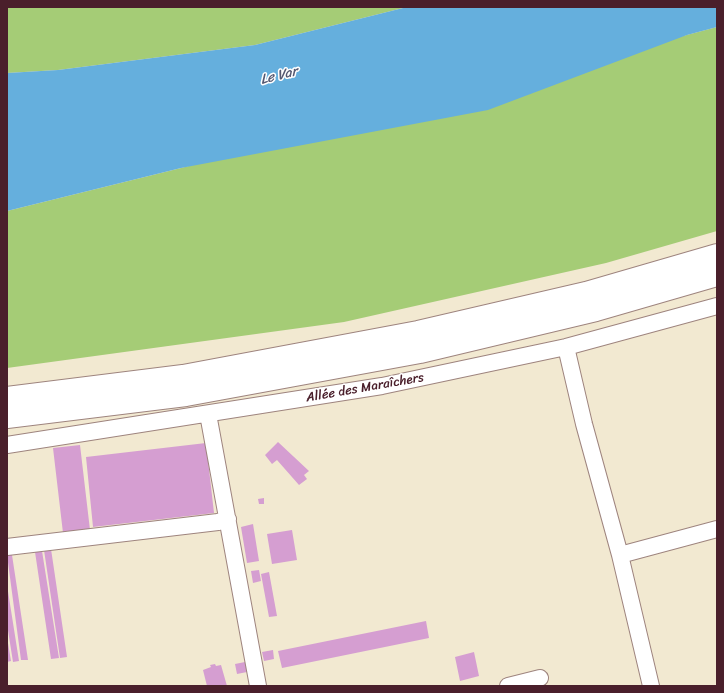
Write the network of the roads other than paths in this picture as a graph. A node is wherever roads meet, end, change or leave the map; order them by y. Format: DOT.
graph roads {
  1 [pos="717,255"];
  2 [pos="717,275"];
  3 [pos="717,306"];
  4 [pos="566,347"];
  5 [pos="7,398"];
  6 [pos="208,414"];
  7 [pos="7,417"];
  8 [pos="7,445"];
  9 [pos="228,519"];
  10 [pos="717,529"];
  11 [pos="7,547"];
  12 [pos="620,555"];
  13 [pos="540,678"];
  14 [pos="258,686"];
  15 [pos="508,686"];
  16 [pos="651,686"];
  1 -- 5 [label="highway"];
  2 -- 7 [label="highway"];
  3 -- 4 [label="street, Allée des Maraîchers"];
  4 -- 6 [label="street, Allée des Maraîchers"];
  4 -- 12 [label="street"];
  6 -- 8 [label="street, Allée des Maraîchers"];
  6 -- 9 [label="street"];
  9 -- 11 [label="street"];
  9 -- 14 [label="street"];
  10 -- 12 [label="street"];
  12 -- 16 [label="street"];
  13 -- 15 [label="street"];
}
